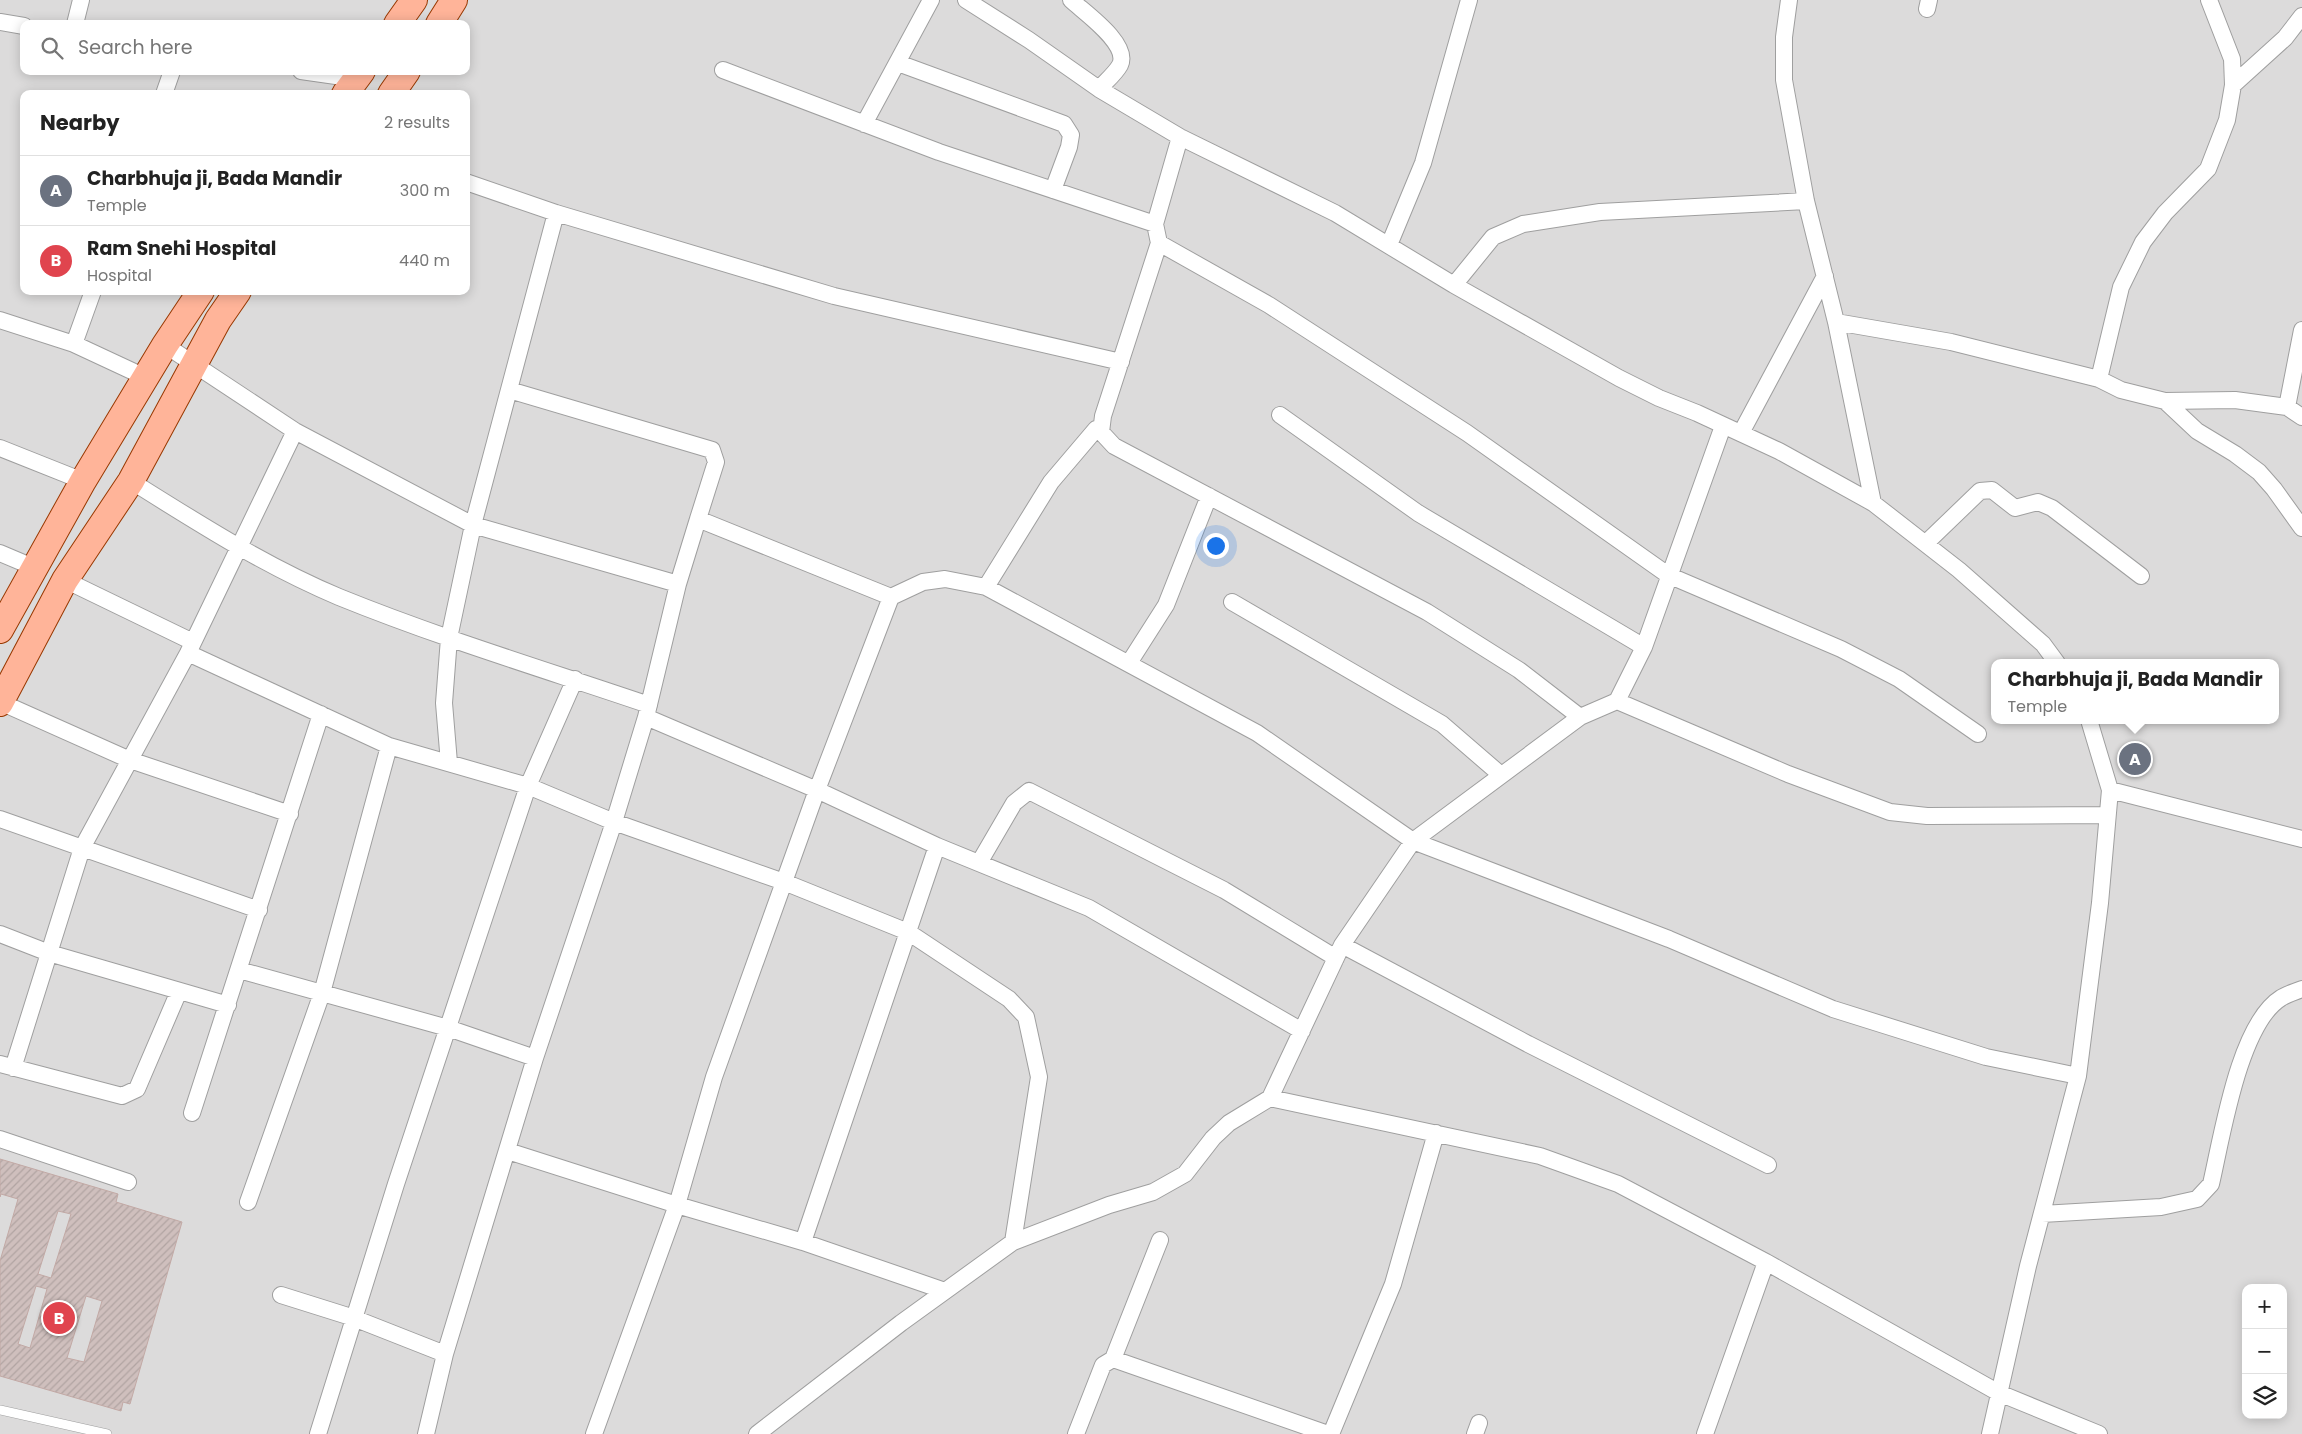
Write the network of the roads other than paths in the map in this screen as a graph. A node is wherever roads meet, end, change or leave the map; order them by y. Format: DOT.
graph roads {
  1 [pos="81,0"];
  2 [pos="414,0"];
  3 [pos="454,0"];
  4 [pos="931,0"];
  5 [pos="966,0"];
  6 [pos="1071,0"];
  7 [pos="1469,0"];
  8 [pos="1789,0"];
  9 [pos="2209,0"];
  10 [pos="2302,16"];
  11 [pos="76,20"];
  12 [pos="400,20"];
  13 [pos="442,20"];
  14 [pos="0,22"];
  15 [pos="20,25"];
  16 [pos="898,63"];
  17 [pos="723,70"];
  18 [pos="171,75"];
  19 [pos="323,75"];
  20 [pos="405,75"];
  21 [pos="355,81"];
  22 [pos="2233,85"];
  23 [pos="1099,89"];
  24 [pos="165,90"];
  25 [pos="394,90"];
  26 [pos="864,124"];
  27 [pos="1180,137"];
  28 [pos="470,183"];
  29 [pos="1053,190"];
  30 [pos="1806,201"];
  31 [pos="556,213"];
  32 [pos="1155,224"];
  33 [pos="1159,243"];
  34 [pos="1389,246"];
  35 [pos="1825,276"];
  36 [pos="1454,285"];
  37 [pos="92,295"];
  38 [pos="198,295"];
  39 [pos="235,295"];
  40 [pos="0,320"];
  41 [pos="1836,322"];
  42 [pos="2302,330"];
  43 [pos="74,344"];
  44 [pos="166,345"];
  45 [pos="1121,362"];
  46 [pos="195,363"];
  47 [pos="147,378"];
  48 [pos="2099,379"];
  49 [pos="509,390"];
  50 [pos="2165,401"];
  51 [pos="2287,407"];
  52 [pos="1280,415"];
  53 [pos="2302,417"];
  54 [pos="1722,426"];
  55 [pos="295,431"];
  56 [pos="1101,432"];
  57 [pos="1741,433"];
  58 [pos="0,448"];
  59 [pos="83,481"];
  60 [pos="130,482"];
  61 [pos="1209,496"];
  62 [pos="1873,503"];
  63 [pos="698,519"];
  64 [pos="473,525"];
  65 [pos="2302,528"];
  66 [pos="1926,543"];
  67 [pos="238,548"];
  68 [pos="0,553"];
  69 [pos="33,567"];
  70 [pos="1668,575"];
  71 [pos="2141,576"];
  72 [pos="65,580"];
  73 [pos="678,584"];
  74 [pos="986,587"];
  75 [pos="891,597"];
  76 [pos="1232,602"];
  77 [pos="0,630"];
  78 [pos="449,638"];
  79 [pos="1644,647"];
  80 [pos="190,648"];
  81 [pos="2054,659"];
  82 [pos="1129,663"];
  83 [pos="574,680"];
  84 [pos="1617,701"];
  85 [pos="0,702"];
  86 [pos="648,711"];
  87 [pos="321,714"];
  88 [pos="1580,717"];
  89 [pos="2089,724"];
  90 [pos="1978,734"];
  91 [pos="389,746"];
  92 [pos="130,760"];
  93 [pos="449,763"];
  94 [pos="1501,775"];
  95 [pos="528,786"];
  96 [pos="817,790"];
  97 [pos="2110,790"];
  98 [pos="290,814"];
  99 [pos="2107,815"];
  100 [pos="0,819"];
  101 [pos="614,822"];
  102 [pos="1413,840"];
  103 [pos="2302,840"];
  104 [pos="937,846"];
  105 [pos="82,848"];
  106 [pos="979,864"];
  107 [pos="784,882"];
  108 [pos="259,910"];
  109 [pos="908,932"];
  110 [pos="0,934"];
  111 [pos="50,952"];
  112 [pos="1339,952"];
  113 [pos="239,970"];
  114 [pos="2302,989"];
  115 [pos="179,990"];
  116 [pos="322,993"];
  117 [pos="228,1005"];
  118 [pos="448,1028"];
  119 [pos="1302,1031"];
  120 [pos="535,1058"];
  121 [pos="7,1066"];
  122 [pos="2078,1076"];
  123 [pos="1270,1098"];
  124 [pos="192,1113"];
  125 [pos="1436,1133"];
  126 [pos="0,1139"];
  127 [pos="508,1151"];
  128 [pos="1768,1165"];
  129 [pos="128,1182"];
  130 [pos="248,1202"];
  131 [pos="677,1206"];
  132 [pos="2042,1214"];
  133 [pos="1160,1240"];
  134 [pos="803,1242"];
  135 [pos="1013,1242"];
  136 [pos="1766,1262"];
  137 [pos="945,1292"];
  138 [pos="281,1295"];
  139 [pos="354,1318"];
  140 [pos="445,1354"];
  141 [pos="1113,1359"];
  142 [pos="1999,1393"];
  143 [pos="0,1410"];
  144 [pos="106,1434"];
  145 [pos="318,1434"];
  146 [pos="426,1434"];
  147 [pos="594,1434"];
  148 [pos="757,1434"];
  149 [pos="1076,1434"];
  150 [pos="1330,1434"];
  151 [pos="1705,1434"];
  152 [pos="1990,1434"];
  153 [pos="2099,1434"];
  1 -- 11 [label="street"];
  2 -- 12 [label="main road"];
  3 -- 13 [label="main road"];
  4 -- 16 [label="street"];
  5 -- 23 [label="street"];
  6 -- 23 [label="street"];
  7 -- 34 [label="street"];
  8 -- 30 [label="street"];
  9 -- 22 [label="street"];
  10 -- 22 [label="street"];
  14 -- 15 [label="street"];
  16 -- 26 [label="street"];
  16 -- 29 [label="street"];
  17 -- 26 [label="street"];
  18 -- 24 [label="street"];
  19 -- 21 [label="street"];
  20 -- 25 [label="main road"];
  22 -- 48 [label="street"];
  23 -- 27 [label="street"];
  26 -- 29 [label="street"];
  27 -- 32 [label="street"];
  27 -- 34 [label="street"];
  28 -- 31 [label="street"];
  29 -- 32 [label="street"];
  30 -- 35 [label="street"];
  30 -- 36 [label="street"];
  31 -- 45 [label="street"];
  31 -- 49 [label="street"];
  32 -- 33 [label="street"];
  33 -- 45 [label="street"];
  33 -- 70 [label="street"];
  34 -- 36 [label="street"];
  35 -- 41 [label="street"];
  35 -- 57 [label="street"];
  36 -- 54 [label="street"];
  37 -- 43 [label="street"];
  38 -- 44 [label="main road"];
  39 -- 46 [label="main road"];
  40 -- 43 [label="street"];
  41 -- 48 [label="street"];
  41 -- 62 [label="street"];
  42 -- 51 [label="street"];
  43 -- 47 [label="street"];
  44 -- 46 [label="street"];
  44 -- 47 [label="main road"];
  45 -- 56 [label="street"];
  46 -- 55 [label="street"];
  46 -- 60 [label="main road"];
  47 -- 59 [label="main road"];
  48 -- 50 [label="street"];
  49 -- 63 [label="street"];
  49 -- 64 [label="street"];
  50 -- 51 [label="street"];
  50 -- 65 [label="street"];
  51 -- 53 [label="street"];
  52 -- 79 [label="street"];
  54 -- 57 [label="street"];
  54 -- 70 [label="street"];
  55 -- 64 [label="street"];
  55 -- 67 [label="street"];
  56 -- 61 [label="street"];
  56 -- 74 [label="street"];
  57 -- 62 [label="street"];
  58 -- 59 [label="street"];
  59 -- 69 [label="main road"];
  60 -- 67 [label="street"];
  60 -- 72 [label="main road"];
  61 -- 82 [label="street"];
  61 -- 88 [label="street"];
  62 -- 66 [label="street"];
  63 -- 73 [label="street"];
  63 -- 75 [label="street"];
  64 -- 73 [label="street"];
  64 -- 78 [label="street"];
  66 -- 71 [label="street"];
  66 -- 81 [label="street"];
  67 -- 78 [label="street"];
  67 -- 80 [label="street"];
  68 -- 69 [label="street"];
  69 -- 77 [label="main road"];
  70 -- 79 [label="street"];
  70 -- 90 [label="street"];
  72 -- 80 [label="street"];
  72 -- 85 [label="main road"];
  73 -- 86 [label="street"];
  74 -- 75 [label="street"];
  74 -- 82 [label="street"];
  75 -- 96 [label="street"];
  76 -- 94 [label="street"];
  78 -- 83 [label="street"];
  78 -- 93 [label="street"];
  79 -- 84 [label="street"];
  80 -- 87 [label="street"];
  80 -- 92 [label="street"];
  82 -- 102 [label="street"];
  83 -- 86 [label="street"];
  83 -- 95 [label="street"];
  84 -- 88 [label="street"];
  84 -- 99 [label="street"];
  85 -- 92 [label="street"];
  86 -- 96 [label="street"];
  86 -- 101 [label="street"];
  87 -- 91 [label="street"];
  87 -- 98 [label="street"];
  88 -- 94 [label="street"];
  89 -- 97 [label="street"];
  91 -- 93 [label="street"];
  91 -- 116 [label="street"];
  92 -- 98 [label="street"];
  92 -- 105 [label="street"];
  93 -- 95 [label="street"];
  94 -- 102 [label="street"];
  95 -- 101 [label="street"];
  95 -- 118 [label="street"];
  96 -- 104 [label="street"];
  96 -- 107 [label="street"];
  97 -- 99 [label="street"];
  97 -- 103 [label="street"];
  98 -- 108 [label="street"];
  99 -- 122 [label="street"];
  100 -- 105 [label="street"];
  101 -- 107 [label="street"];
  101 -- 120 [label="street"];
  102 -- 112 [label="street"];
  102 -- 122 [label="street"];
  104 -- 106 [label="street"];
  104 -- 109 [label="street"];
  105 -- 108 [label="street"];
  105 -- 111 [label="street"];
  106 -- 112 [label="street"];
  106 -- 119 [label="street"];
  107 -- 109 [label="street"];
  107 -- 131 [label="street"];
  108 -- 113 [label="street"];
  109 -- 134 [label="street"];
  109 -- 135 [label="street"];
  110 -- 111 [label="street"];
  111 -- 115 [label="street"];
  111 -- 121 [label="street"];
  112 -- 119 [label="street"];
  112 -- 128 [label="street"];
  113 -- 116 [label="street"];
  113 -- 117 [label="street"];
  114 -- 132 [label="street"];
  115 -- 117 [label="street"];
  115 -- 121 [label="street"];
  116 -- 118 [label="street"];
  116 -- 130 [label="street"];
  117 -- 124 [label="street"];
  118 -- 120 [label="street"];
  118 -- 139 [label="street"];
  119 -- 123 [label="street"];
  120 -- 127 [label="street"];
  122 -- 132 [label="street"];
  123 -- 125 [label="street"];
  123 -- 135 [label="street"];
  125 -- 136 [label="street"];
  125 -- 150 [label="street"];
  126 -- 129 [label="street"];
  127 -- 131 [label="street"];
  127 -- 140 [label="street"];
  131 -- 134 [label="street"];
  131 -- 147 [label="street"];
  132 -- 142 [label="street"];
  133 -- 141 [label="street"];
  134 -- 137 [label="street"];
  135 -- 137 [label="street"];
  136 -- 142 [label="street"];
  136 -- 151 [label="street"];
  137 -- 148 [label="street"];
  138 -- 139 [label="street"];
  139 -- 140 [label="street"];
  139 -- 145 [label="street"];
  140 -- 146 [label="street"];
  141 -- 149 [label="street"];
  141 -- 150 [label="street"];
  142 -- 152 [label="street"];
  142 -- 153 [label="street"];
  143 -- 144 [label="lane"];
}
